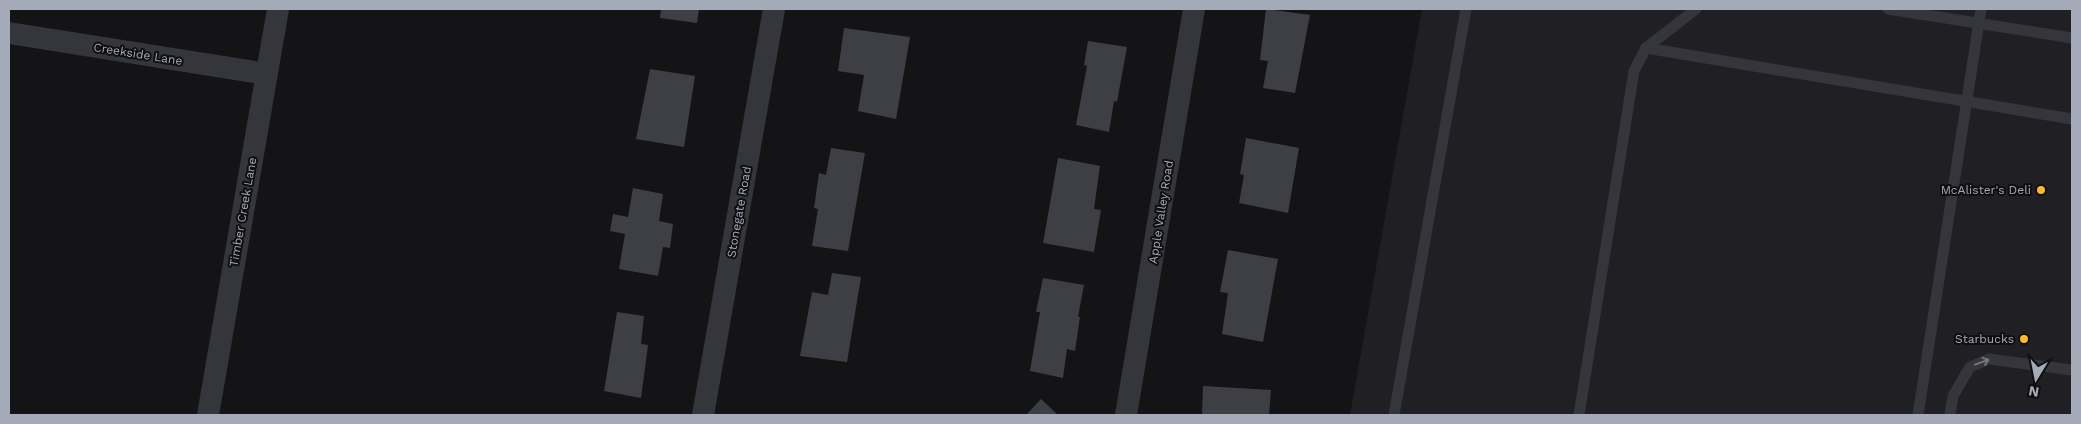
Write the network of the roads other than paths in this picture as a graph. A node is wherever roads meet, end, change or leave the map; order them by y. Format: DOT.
graph roads {
  1 [pos="278,9"];
  2 [pos="774,9"];
  3 [pos="1194,9"];
  4 [pos="1466,9"];
  5 [pos="1696,9"];
  6 [pos="1888,9"];
  7 [pos="1981,9"];
  8 [pos="1978,24"];
  9 [pos="9,33"];
  10 [pos="2072,38"];
  11 [pos="1646,48"];
  12 [pos="267,74"];
  13 [pos="1968,102"];
  14 [pos="2072,119"];
  15 [pos="2072,370"];
  16 [pos="208,415"];
  17 [pos="703,415"];
  18 [pos="1126,415"];
  19 [pos="1394,415"];
  20 [pos="1579,415"];
  21 [pos="1918,415"];
  22 [pos="1950,415"];
  1 -- 12 [label="street, Timber Creek Lane"];
  2 -- 17 [label="street, Stonegate Road"];
  3 -- 18 [label="street, Apple Valley Road"];
  4 -- 19 [label="lane"];
  5 -- 11 [label="lane"];
  6 -- 8 [label="lane"];
  7 -- 8 [label="lane"];
  8 -- 10 [label="lane"];
  8 -- 13 [label="lane"];
  9 -- 12 [label="street, Creekside Lane"];
  11 -- 13 [label="lane"];
  11 -- 20 [label="lane"];
  12 -- 16 [label="street, Timber Creek Lane"];
  13 -- 14 [label="lane"];
  13 -- 21 [label="lane"];
  22 -- 15 [label="lane, one-way"];
}
